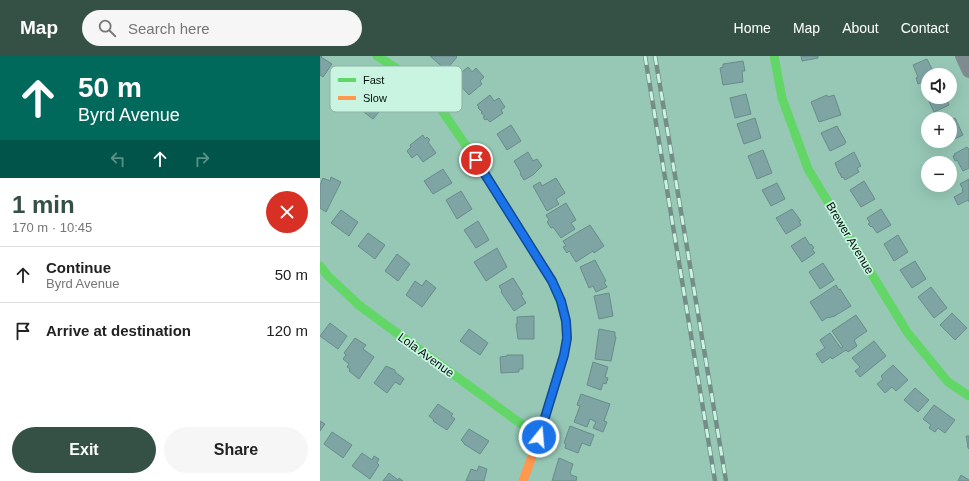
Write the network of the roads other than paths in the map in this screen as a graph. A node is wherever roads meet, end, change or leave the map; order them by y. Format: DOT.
graph roads {
  1 [pos="377,56"];
  2 [pos="774,56"];
  3 [pos="962,56"];
  4 [pos="393,66"];
  5 [pos="969,71"];
  6 [pos="443,112"];
  7 [pos="320,266"];
  8 [pos="969,396"];
  9 [pos="539,437"];
  10 [pos="523,481"];
  1 -- 4 [label="street"];
  2 -- 8 [label="street, Brewer Avenue"];
  3 -- 5 [label="street"];
  6 -- 9 [label="street"];
  7 -- 9 [label="street, Lola Avenue"];
  9 -- 10 [label="street"];
}
